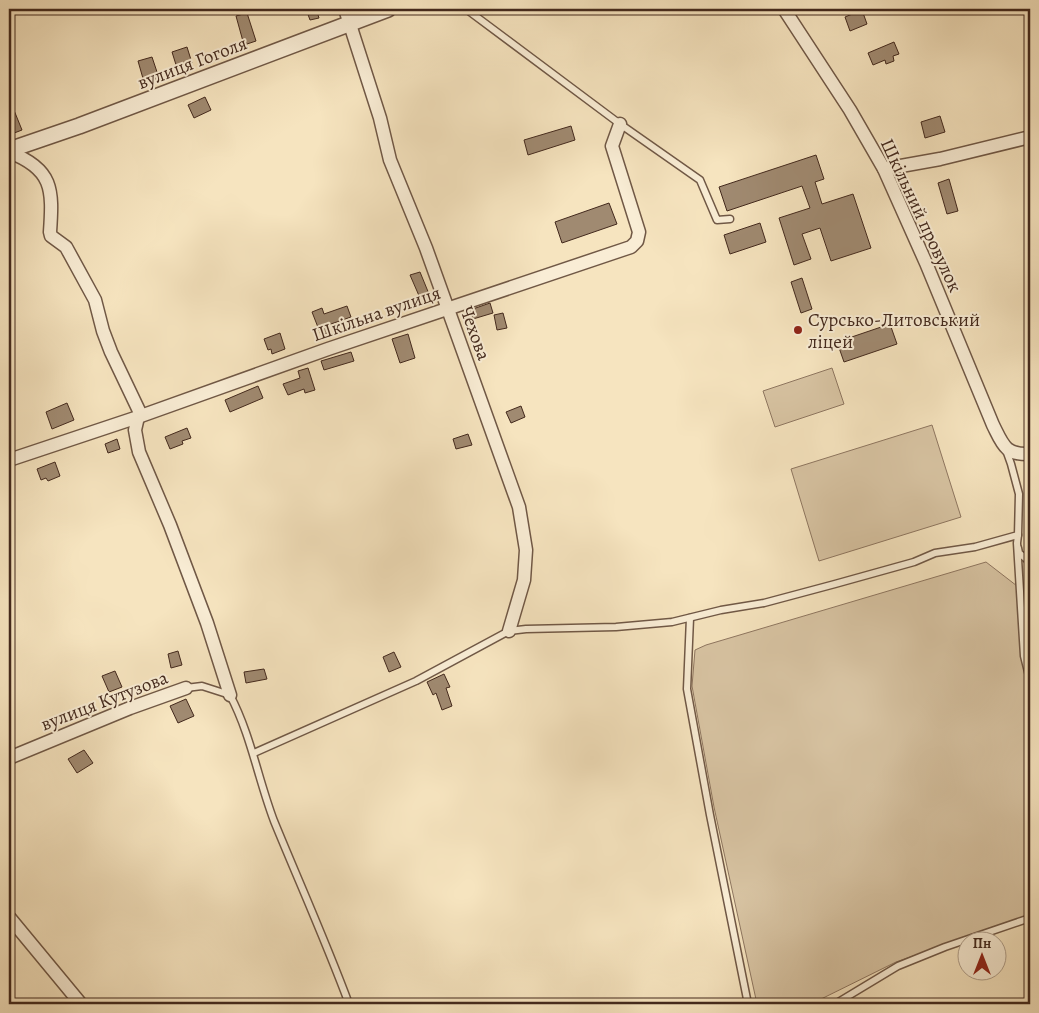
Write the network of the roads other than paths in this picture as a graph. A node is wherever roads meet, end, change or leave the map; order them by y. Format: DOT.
graph roads {
  1 [pos="388,9"];
  2 [pos="466,9"];
  3 [pos="784,9"];
  4 [pos="346,16"];
  5 [pos="620,124"];
  6 [pos="1030,137"];
  7 [pos="9,151"];
  8 [pos="884,169"];
  9 [pos="730,219"];
  10 [pos="448,309"];
  11 [pos="140,416"];
  12 [pos="1005,448"];
  13 [pos="1030,454"];
  14 [pos="9,460"];
  15 [pos="1018,535"];
  16 [pos="1017,544"];
  17 [pos="1030,562"];
  18 [pos="690,618"];
  19 [pos="509,631"];
  20 [pos="1030,680"];
  21 [pos="186,688"];
  22 [pos="230,695"];
  23 [pos="254,753"];
  24 [pos="9,758"];
  25 [pos="9,917"];
  26 [pos="1030,918"];
  27 [pos="81,1004"];
  28 [pos="349,1004"];
  29 [pos="748,1004"];
  30 [pos="835,1004"];
  1 -- 4 [label="street, вулиця Гоголя"];
  2 -- 5 [label="lane"];
  3 -- 8 [label="street, Шкільний провулок"];
  4 -- 7 [label="street, вулиця Гоголя"];
  4 -- 10 [label="street, Чехова"];
  5 -- 9 [label="lane"];
  5 -- 10 [label="street, Шкільна вулиця"];
  6 -- 8 [label="street"];
  7 -- 11 [label="street"];
  8 -- 12 [label="street, Шкільний провулок"];
  10 -- 11 [label="street, Шкільна вулиця"];
  10 -- 19 [label="street, Чехова"];
  11 -- 14 [label="street, Шкільна вулиця"];
  11 -- 22 [label="street"];
  12 -- 13 [label="street"];
  12 -- 15 [label="lane"];
  15 -- 16 [label="lane"];
  15 -- 18 [label="lane"];
  16 -- 17 [label="lane"];
  16 -- 20 [label="lane"];
  18 -- 19 [label="lane"];
  18 -- 29 [label="lane"];
  19 -- 23 [label="lane"];
  21 -- 22 [label="lane"];
  21 -- 24 [label="street, вулиця Кутузова"];
  22 -- 23 [label="lane"];
  23 -- 28 [label="lane"];
  25 -- 27 [label="street"];
  26 -- 30 [label="lane"];
}
